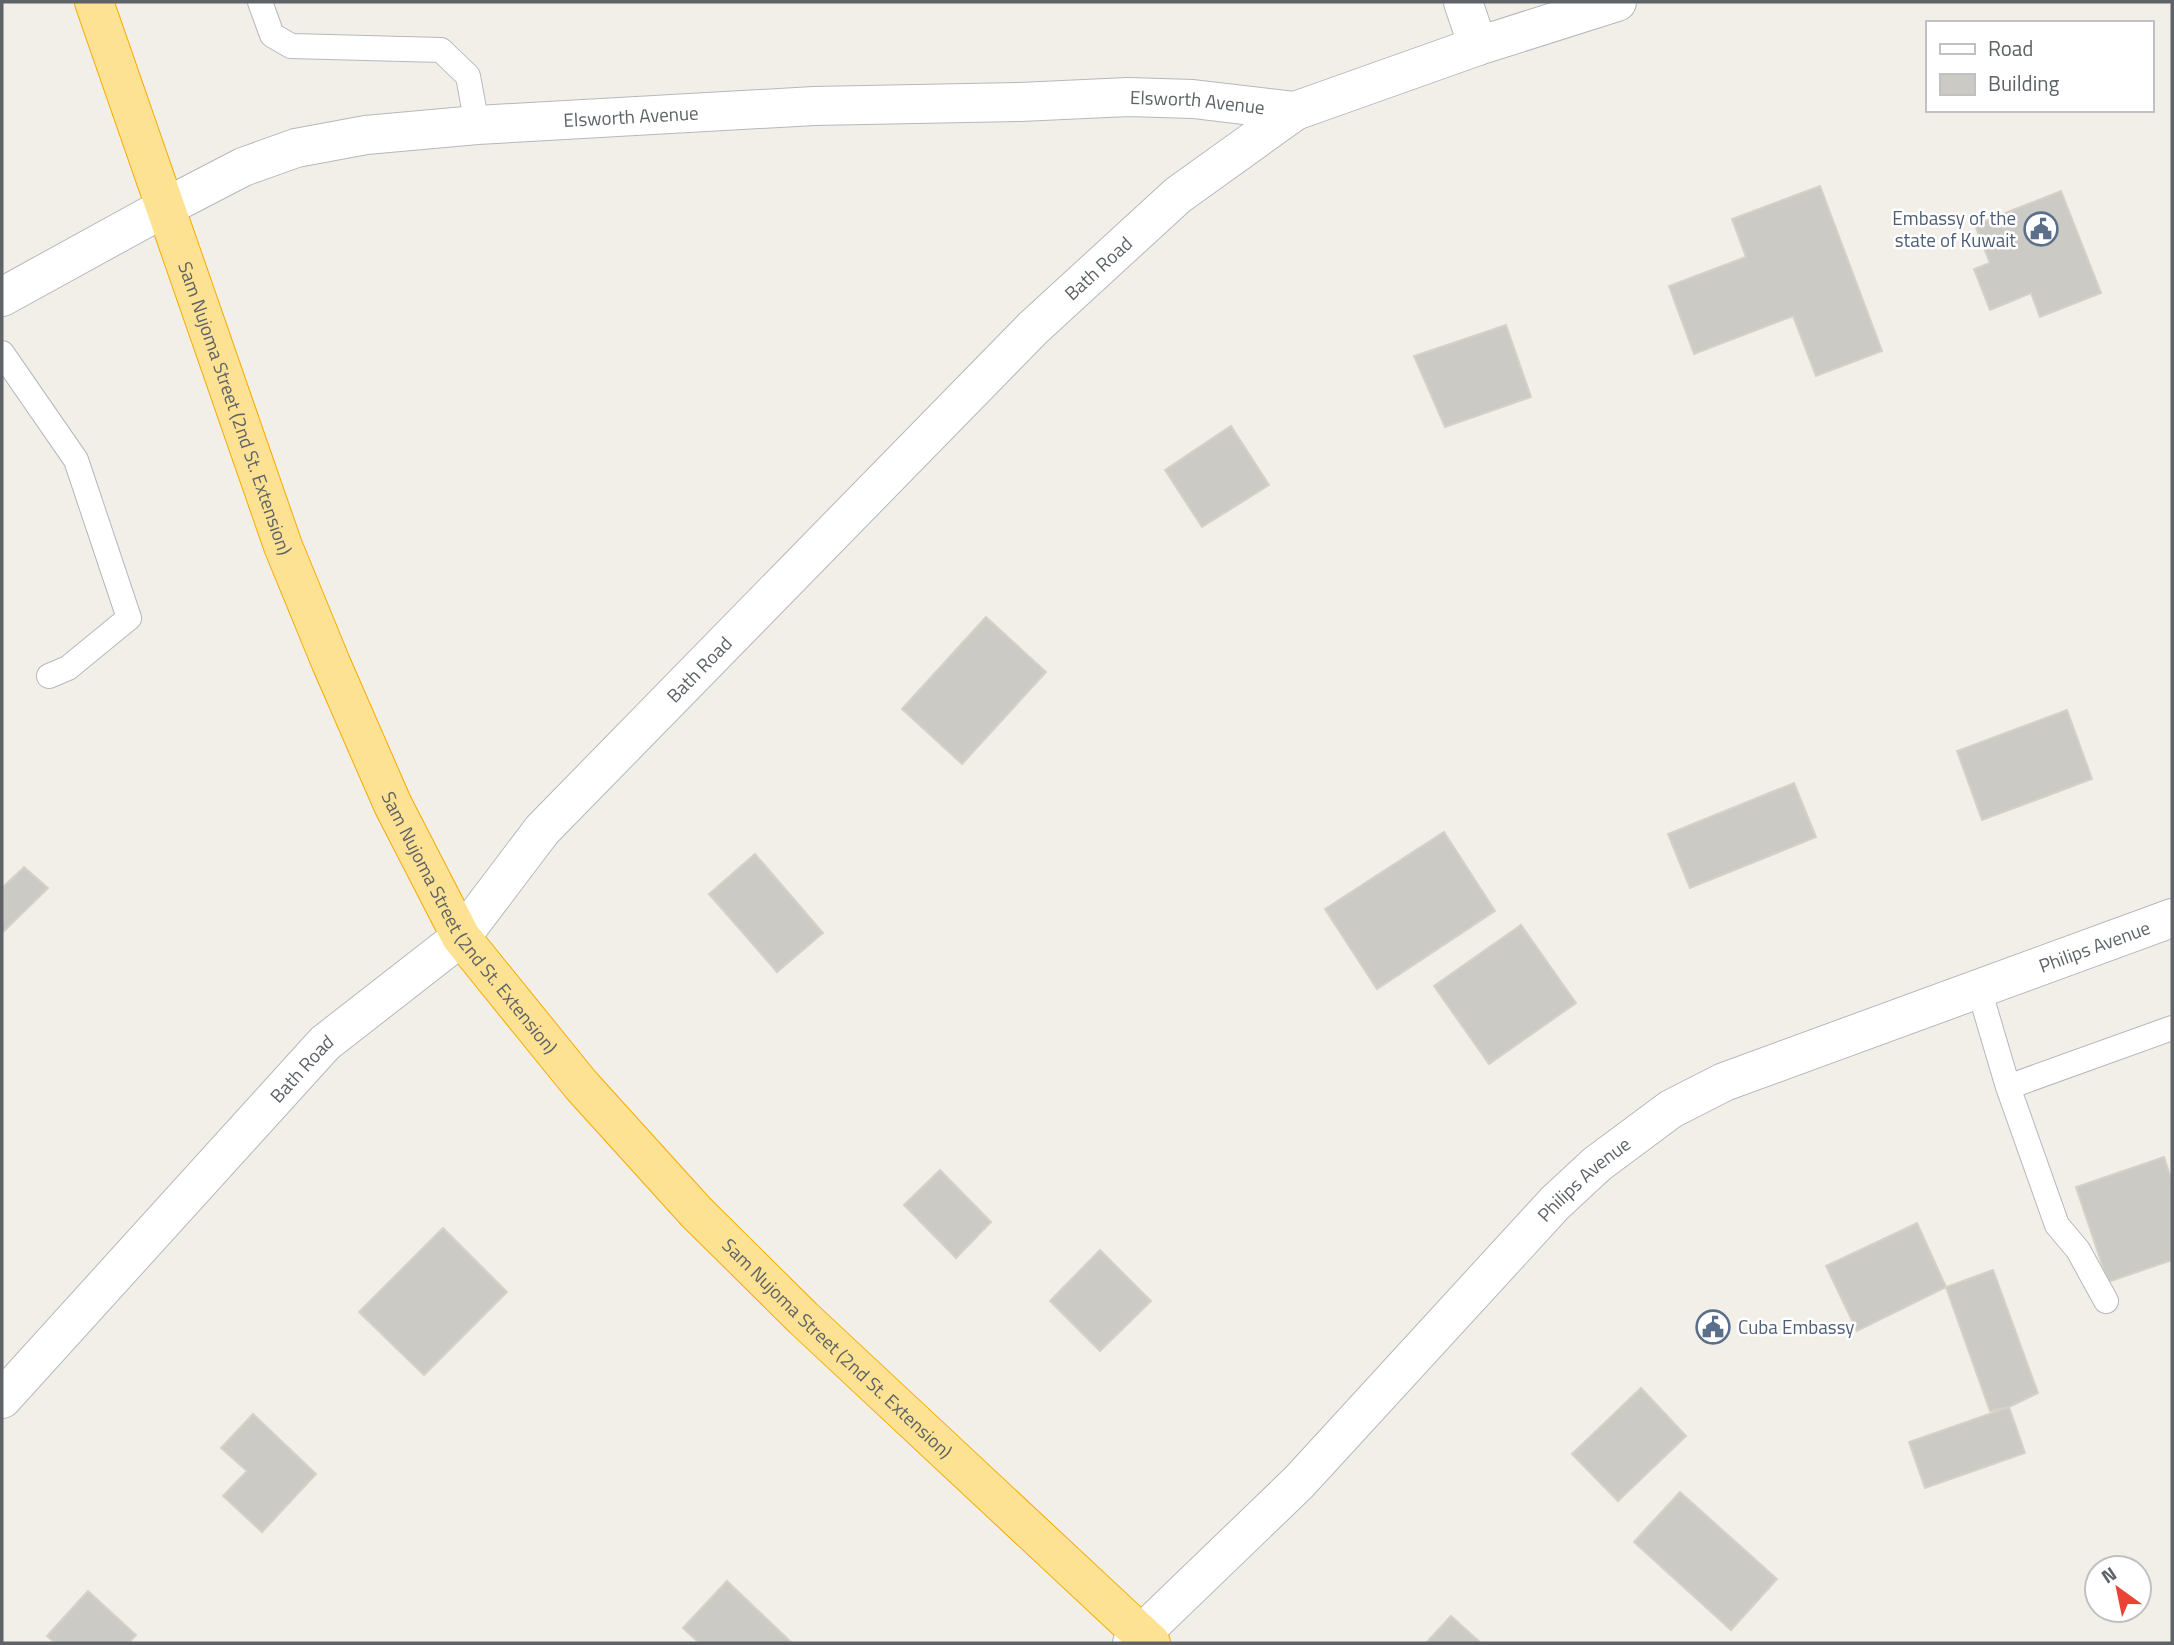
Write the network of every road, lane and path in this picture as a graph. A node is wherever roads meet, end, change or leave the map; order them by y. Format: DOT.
graph roads {
  1 [pos="94,2"];
  2 [pos="260,2"];
  3 [pos="1463,2"];
  4 [pos="1617,2"];
  5 [pos="1478,46"];
  6 [pos="1295,111"];
  7 [pos="477,125"];
  8 [pos="164,208"];
  9 [pos="2,297"];
  10 [pos="2,353"];
  11 [pos="50,676"];
  12 [pos="2172,918"];
  13 [pos="461,937"];
  14 [pos="1979,989"];
  15 [pos="2172,1028"];
  16 [pos="2008,1087"];
  17 [pos="2106,1301"];
  18 [pos="2,1399"];
  19 [pos="1141,1640"];
  1 -- 8 [label="highway, Sam Nujoma Street (2nd St. Extension)"];
  2 -- 7 [label="lane"];
  3 -- 5 [label="street"];
  4 -- 5 [label="street, Bath Road"];
  5 -- 6 [label="street, Bath Road"];
  6 -- 7 [label="street, Elsworth Avenue"];
  6 -- 13 [label="street, Bath Road"];
  7 -- 8 [label="street, Elsworth Avenue"];
  8 -- 9 [label="street, Elsworth Avenue"];
  8 -- 13 [label="highway, Sam Nujoma Street (2nd St. Extension)"];
  10 -- 11 [label="lane"];
  12 -- 14 [label="street, Philips Avenue"];
  13 -- 18 [label="street, Bath Road"];
  13 -- 19 [label="highway, Sam Nujoma Street (2nd St. Extension)"];
  14 -- 16 [label="lane"];
  14 -- 19 [label="street, Philips Avenue"];
  15 -- 16 [label="lane"];
  16 -- 17 [label="lane"];
}
